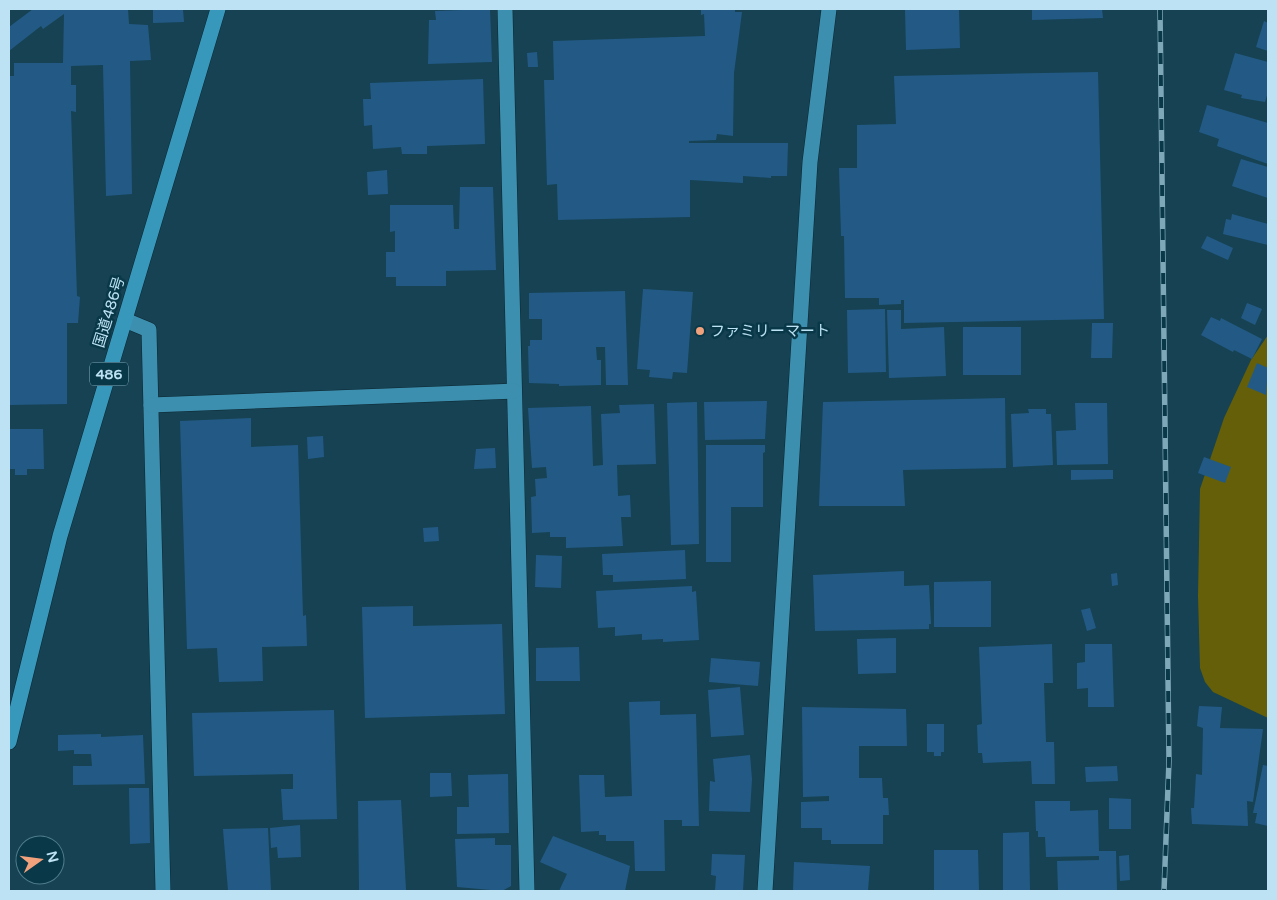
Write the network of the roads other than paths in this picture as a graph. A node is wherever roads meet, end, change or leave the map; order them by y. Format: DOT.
graph roads {
  1 [pos="218,9"];
  2 [pos="505,9"];
  3 [pos="829,9"];
  4 [pos="125,320"];
  5 [pos="514,391"];
  6 [pos="151,405"];
  7 [pos="9,742"];
  8 [pos="164,891"];
  9 [pos="527,891"];
  10 [pos="765,891"];
  1 -- 4 [label="highway, 国道486号 / 486"];
  2 -- 5 [label="street"];
  3 -- 10 [label="street"];
  4 -- 6 [label="street"];
  4 -- 7 [label="highway, 国道486号 / 486"];
  5 -- 6 [label="street"];
  5 -- 9 [label="street"];
  6 -- 8 [label="street"];
}
